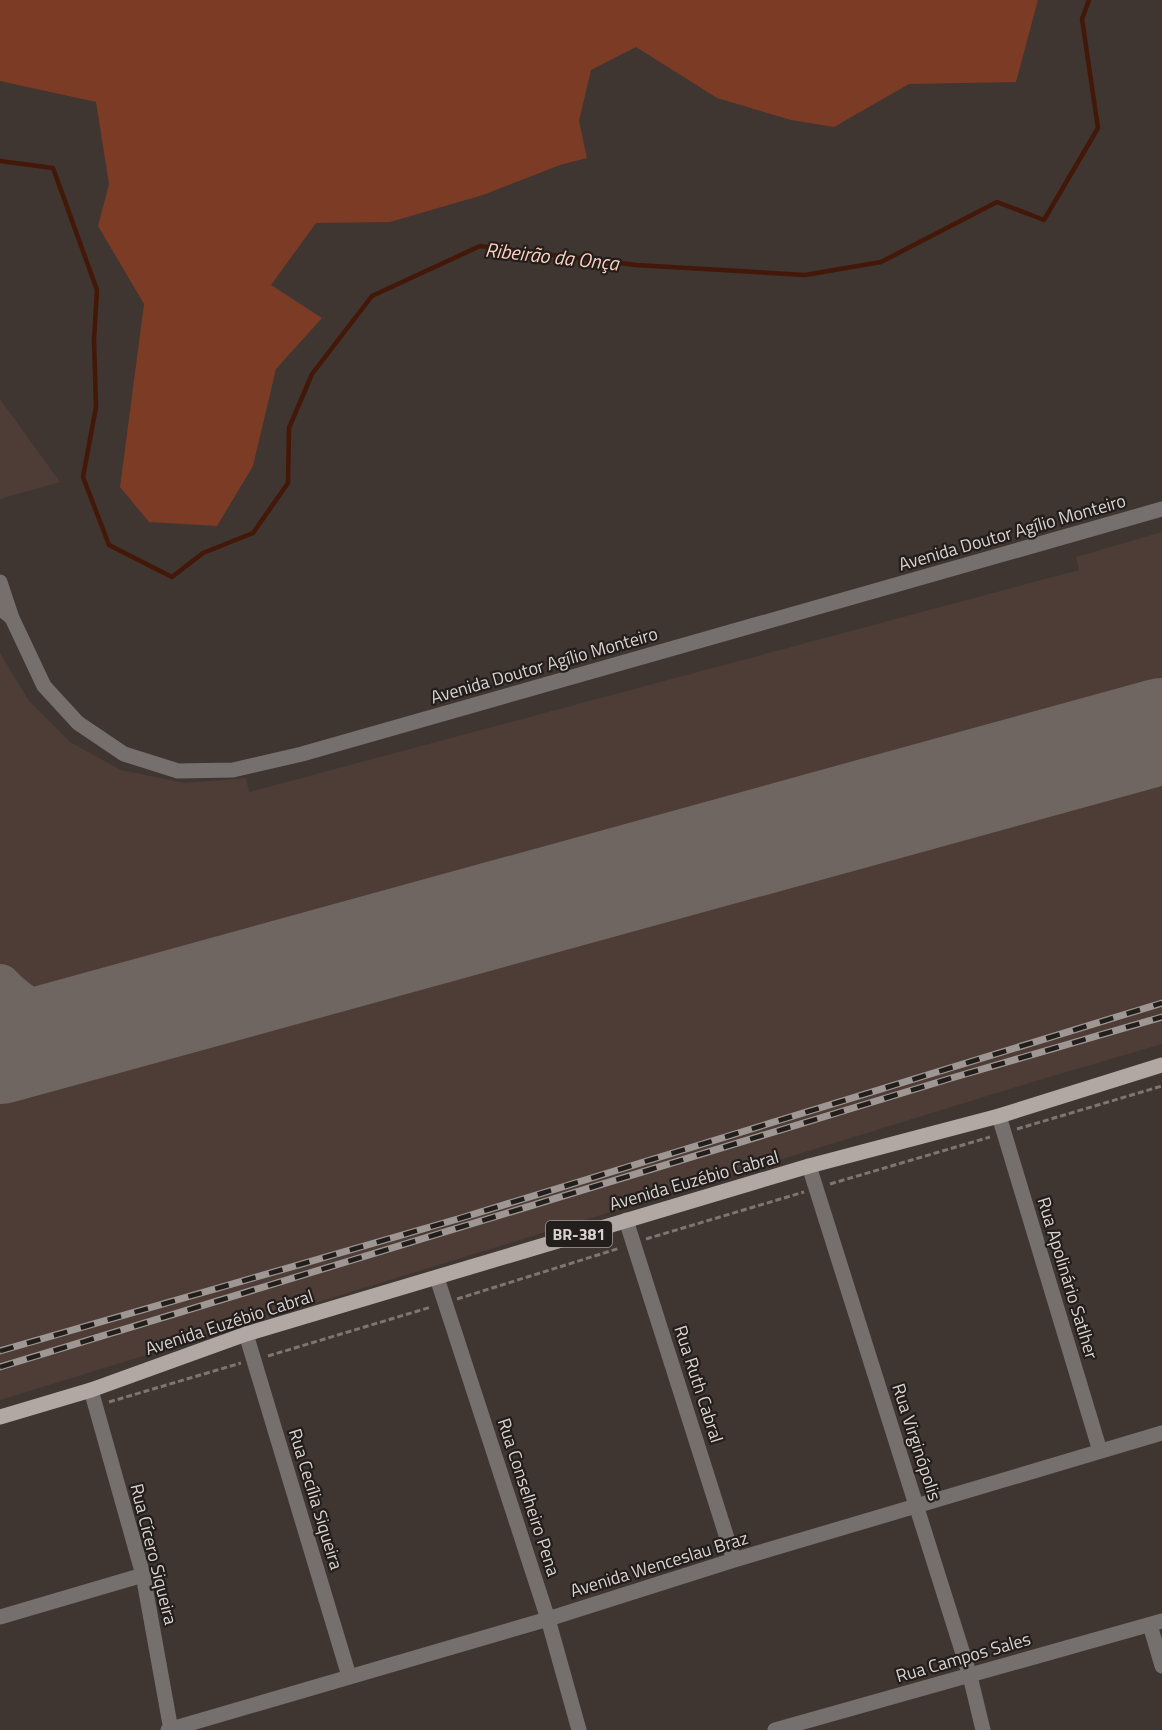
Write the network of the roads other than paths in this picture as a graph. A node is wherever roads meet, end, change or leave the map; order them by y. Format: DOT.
graph roads {
  1 [pos="1162,509"];
  2 [pos="0,582"];
  3 [pos="0,608"];
  4 [pos="12,618"];
  5 [pos="1162,1065"];
  6 [pos="999,1116"];
  7 [pos="809,1166"];
  8 [pos="626,1220"];
  9 [pos="437,1278"];
  10 [pos="246,1334"];
  11 [pos="91,1390"];
  12 [pos="0,1417"];
  13 [pos="1162,1433"];
  14 [pos="1100,1451"];
  15 [pos="916,1506"];
  16 [pos="734,1560"];
  17 [pos="143,1575"];
  18 [pos="0,1617"];
  19 [pos="548,1619"];
  20 [pos="1156,1623"];
  21 [pos="1162,1666"];
  22 [pos="349,1676"];
  23 [pos="970,1676"];
  24 [pos="170,1730"];
  25 [pos="579,1730"];
  26 [pos="775,1730"];
  27 [pos="983,1730"];
  1 -- 4 [label="street, Avenida Doutor Agílio Monteiro"];
  2 -- 4 [label="street"];
  3 -- 4 [label="street, Avenida Doutor Agílio Monteiro"];
  5 -- 6 [label="main road, Avenida Euzébio Cabral / BR-381"];
  6 -- 7 [label="main road, Avenida Euzébio Cabral / BR-381"];
  6 -- 14 [label="street, Rua Apolinário Satlher"];
  7 -- 8 [label="main road, Avenida Euzébio Cabral / BR-381"];
  7 -- 15 [label="street, Rua Virginópolis"];
  8 -- 9 [label="main road, Avenida Euzébio Cabral / BR-381"];
  8 -- 16 [label="street, Rua Ruth Cabral"];
  9 -- 10 [label="main road, Avenida Euzébio Cabral / BR-381"];
  9 -- 19 [label="street, Rua Conselheiro Pena"];
  10 -- 11 [label="main road, Avenida Euzébio Cabral / BR-381"];
  10 -- 22 [label="street, Rua Cecília Siqueira"];
  11 -- 12 [label="main road, Avenida Euzébio Cabral / BR-381"];
  11 -- 17 [label="street, Rua Cícero Siqueira"];
  13 -- 14 [label="street, Avenida Wenceslau Braz"];
  14 -- 15 [label="street, Avenida Wenceslau Braz"];
  15 -- 16 [label="street, Avenida Wenceslau Braz"];
  15 -- 23 [label="street, Rua Virginópolis"];
  16 -- 19 [label="street, Avenida Wenceslau Braz"];
  17 -- 18 [label="street"];
  17 -- 24 [label="street, Rua Cícero Siqueira"];
  19 -- 22 [label="street, Avenida Wenceslau Braz"];
  19 -- 25 [label="street, Rua Conselheiro Pena"];
  20 -- 21 [label="street"];
  20 -- 23 [label="street, Rua Campos Sales"];
  22 -- 24 [label="street, Avenida Wenceslau Braz"];
  23 -- 26 [label="street, Rua Campos Sales"];
  23 -- 27 [label="street, Rua Virginópolis"];
}
